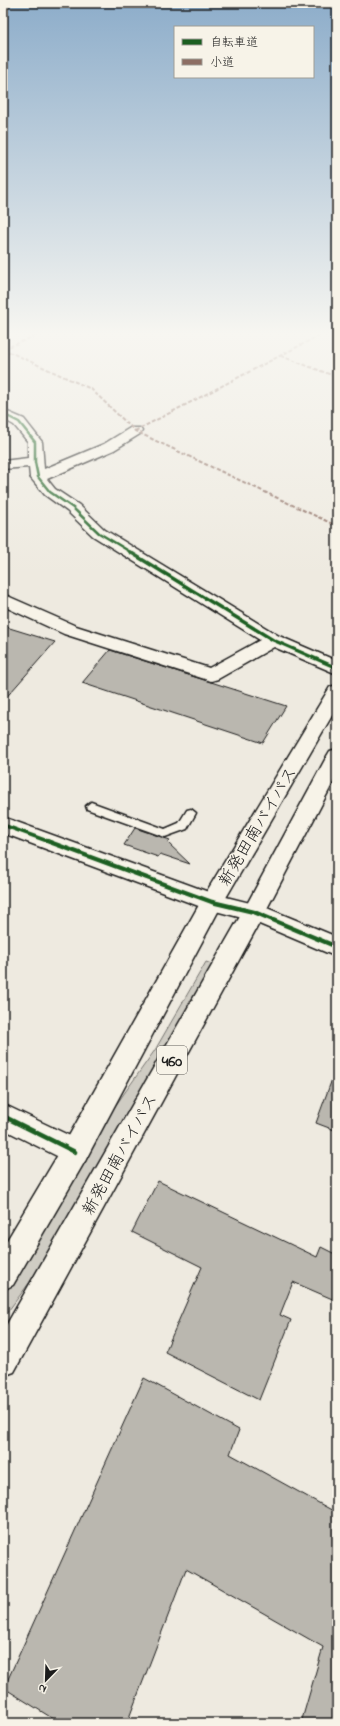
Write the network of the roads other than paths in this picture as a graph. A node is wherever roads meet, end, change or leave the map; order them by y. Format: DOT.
graph roads {
  1 [pos="3,414"];
  2 [pos="135,431"];
  3 [pos="3,465"];
  4 [pos="36,470"];
  5 [pos="3,599"];
  6 [pos="273,640"];
  7 [pos="337,668"];
  8 [pos="337,691"];
  9 [pos="337,756"];
  10 [pos="91,806"];
  11 [pos="191,814"];
  12 [pos="3,825"];
  13 [pos="212,902"];
  14 [pos="254,912"];
  15 [pos="337,947"];
  16 [pos="3,1116"];
  17 [pos="75,1152"];
  18 [pos="3,1275"];
  19 [pos="3,1361"];
  1 -- 4 [label="main road"];
  2 -- 4 [label="main road"];
  3 -- 4 [label="main road"];
  4 -- 6 [label="main road"];
  5 -- 6 [label="main road"];
  6 -- 7 [label="main road"];
  8 -- 13 [label="main road, 新発田南バイパス / 460"];
  9 -- 14 [label="main road, 新発田南バイパス / 460"];
  10 -- 11 [label="lane"];
  12 -- 13 [label="main road"];
  13 -- 14 [label="main road"];
  13 -- 17 [label="main road, 新発田南バイパス / 460"];
  14 -- 15 [label="main road"];
  14 -- 19 [label="main road, 新発田南バイパス / 460"];
  16 -- 17 [label="main road"];
  17 -- 18 [label="main road, 新発田南バイパス / 460"];
}
